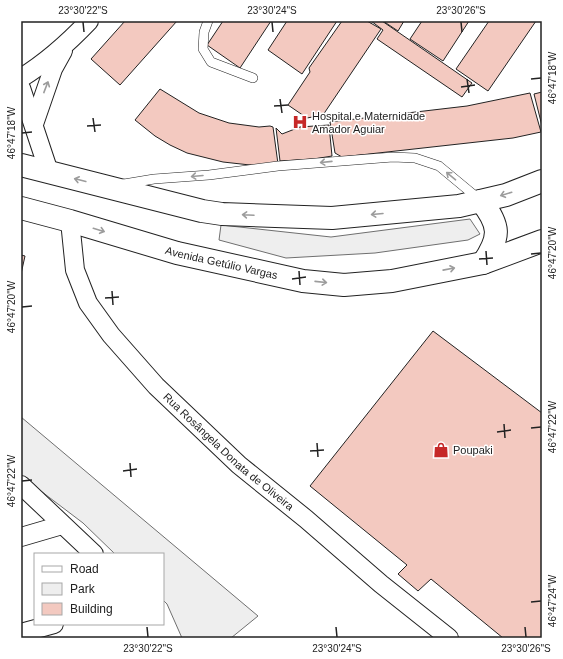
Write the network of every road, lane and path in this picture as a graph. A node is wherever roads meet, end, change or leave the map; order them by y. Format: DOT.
graph roads {
  1 [pos="89,21"];
  2 [pos="208,21"];
  3 [pos="67,44"];
  4 [pos="21,78"];
  5 [pos="253,78"];
  6 [pos="21,88"];
  7 [pos="34,124"];
  8 [pos="21,165"];
  9 [pos="49,172"];
  10 [pos="542,181"];
  11 [pos="107,187"];
  12 [pos="481,201"];
  13 [pos="21,208"];
  14 [pos="70,221"];
  15 [pos="542,241"];
  16 [pos="483,262"];
  17 [pos="21,485"];
  18 [pos="62,525"];
  19 [pos="21,537"];
  20 [pos="93,553"];
  21 [pos="53,629"];
  22 [pos="21,633"];
  23 [pos="449,638"];
  1 -- 3 [label="street"];
  2 -- 5 [label="lane"];
  3 -- 4 [label="street"];
  7 -- 3 [label="street, one-way"];
  6 -- 7 [label="street"];
  7 -- 9 [label="street"];
  8 -- 9 [label="main road"];
  11 -- 9 [label="main road, one-way"];
  10 -- 12 [label="main road, one-way"];
  12 -- 11 [label="main road, one-way"];
  12 -- 11 [label="lane, one-way"];
  12 -- 16 [label="main road"];
  13 -- 14 [label="main road, Avenida Getúlio Vargas"];
  14 -- 16 [label="main road, Avenida Getúlio Vargas, one-way"];
  14 -- 23 [label="street, Rua Rosângela Donata de Oliveira"];
  15 -- 16 [label="main road, Avenida Getúlio Vargas"];
  17 -- 18 [label="street"];
  18 -- 19 [label="street"];
  18 -- 20 [label="street"];
  21 -- 22 [label="street"];
}
